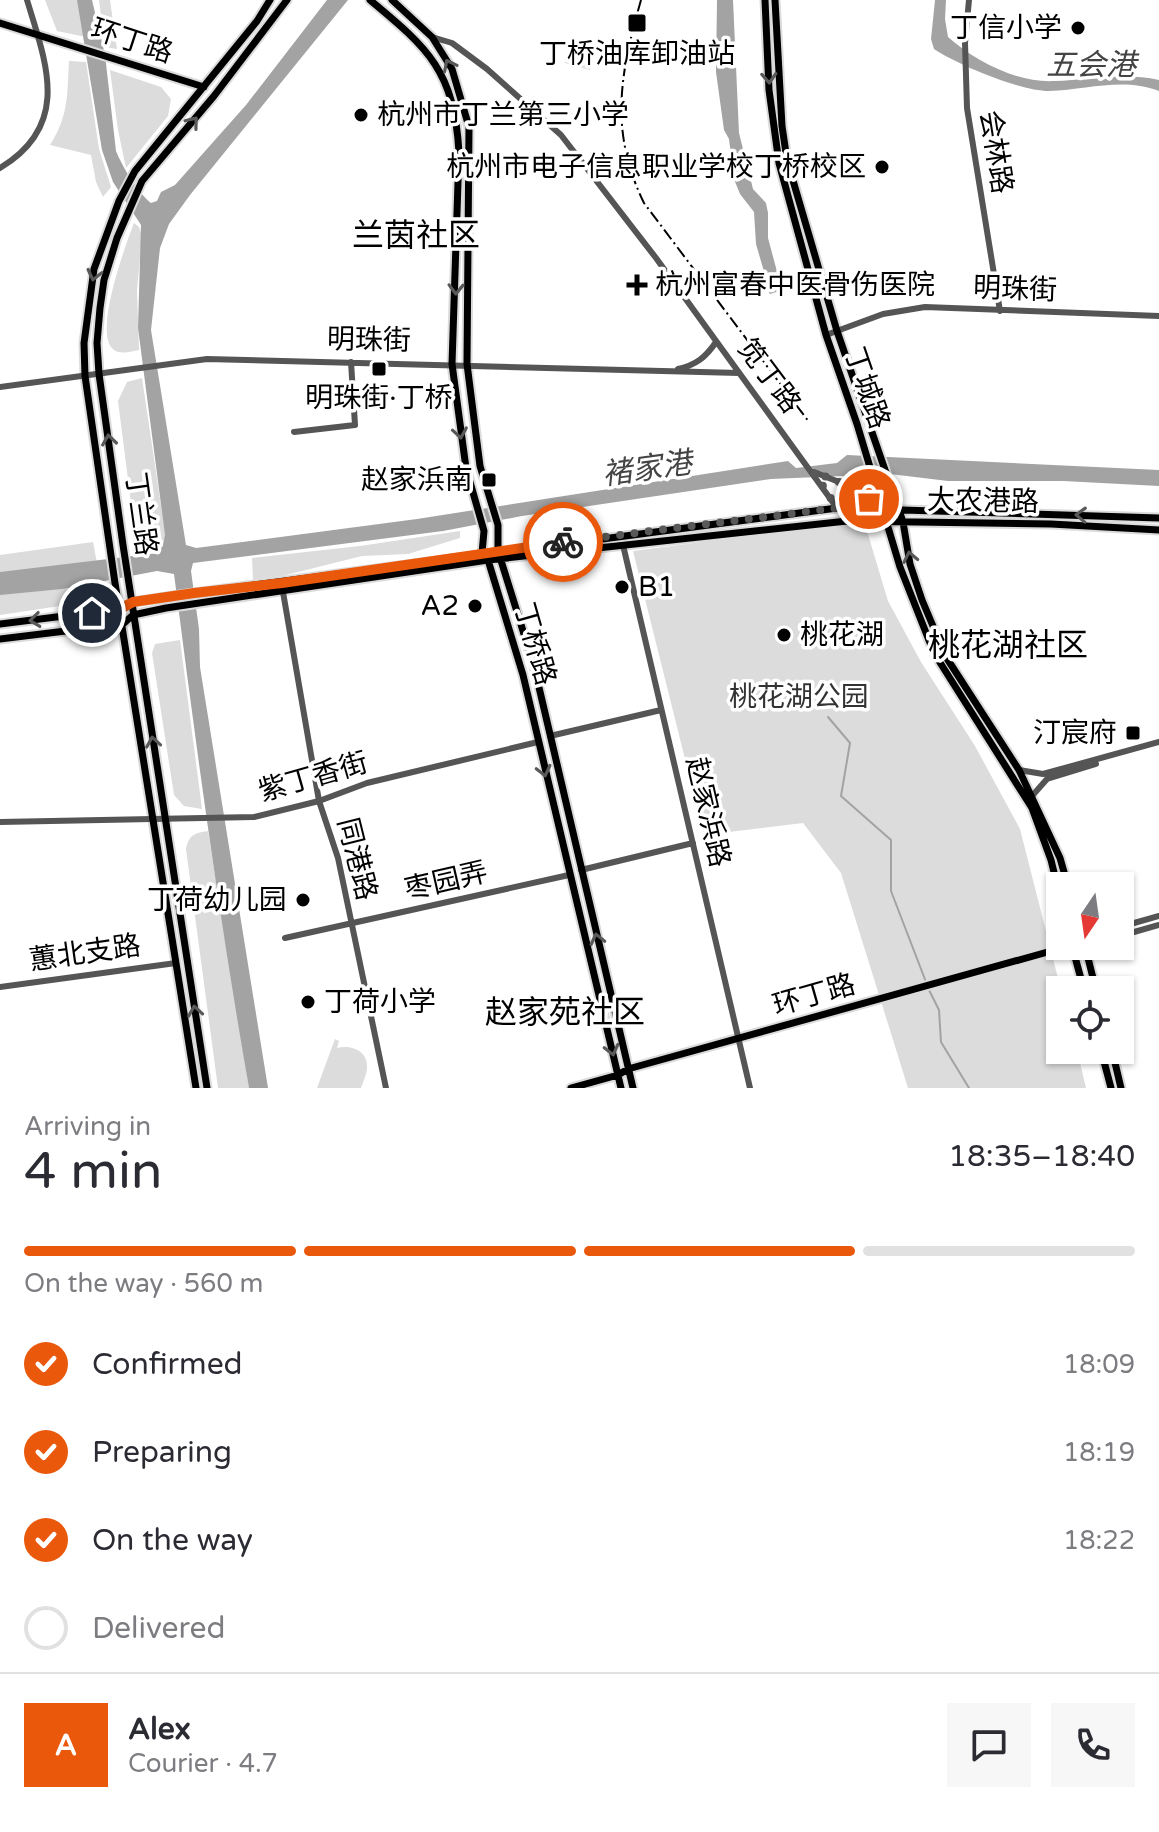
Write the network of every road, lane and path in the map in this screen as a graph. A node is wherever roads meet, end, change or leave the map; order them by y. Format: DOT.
graph roads {
  1 [pos="27,0"];
  2 [pos="270,0"];
  3 [pos="287,0"];
  4 [pos="370,0"];
  5 [pos="392,0"];
  6 [pos="765,0"];
  7 [pos="775,0"];
  8 [pos="969,0"];
  9 [pos="0,23"];
  10 [pos="37,35"];
  11 [pos="432,37"];
  12 [pos="204,87"];
  13 [pos="0,168"];
  14 [pos="1000,311"];
  15 [pos="1159,316"];
  16 [pos="837,331"];
  17 [pos="826,335"];
  18 [pos="716,342"];
  19 [pos="351,362"];
  20 [pos="452,364"];
  21 [pos="467,364"];
  22 [pos="666,371"];
  23 [pos="739,373"];
  24 [pos="99,374"];
  25 [pos="85,376"];
  26 [pos="0,387"];
  27 [pos="294,432"];
  28 [pos="814,472"];
  29 [pos="837,508"];
  30 [pos="899,509"];
  31 [pos="883,510"];
  32 [pos="1159,518"];
  33 [pos="887,521"];
  34 [pos="903,522"];
  35 [pos="1159,530"];
  36 [pos="623,545"];
  37 [pos="500,555"];
  38 [pos="485,556"];
  39 [pos="283,592"];
  40 [pos="133,602"];
  41 [pos="120,609"];
  42 [pos="133,615"];
  43 [pos="0,624"];
  44 [pos="123,624"];
  45 [pos="0,639"];
  46 [pos="661,710"];
  47 [pos="550,736"];
  48 [pos="538,742"];
  49 [pos="1159,742"];
  50 [pos="1117,754"];
  51 [pos="1019,770"];
  52 [pos="1032,796"];
  53 [pos="319,801"];
  54 [pos="166,819"];
  55 [pos="155,821"];
  56 [pos="0,822"];
  57 [pos="693,843"];
  58 [pos="581,870"];
  59 [pos="1054,872"];
  60 [pos="1064,872"];
  61 [pos="569,875"];
  62 [pos="1159,916"];
  63 [pos="1134,923"];
  64 [pos="350,925"];
  65 [pos="1159,925"];
  66 [pos="1134,932"];
  67 [pos="285,938"];
  68 [pos="1046,953"];
  69 [pos="176,963"];
  70 [pos="0,987"];
  71 [pos="739,1039"];
  72 [pos="1105,1064"];
  73 [pos="1115,1064"];
  74 [pos="628,1069"];
  75 [pos="618,1075"];
  76 [pos="196,1088"];
  77 [pos="207,1088"];
  78 [pos="386,1088"];
  79 [pos="571,1088"];
  80 [pos="621,1088"];
  81 [pos="633,1088"];
  82 [pos="750,1088"];
  83 [pos="1111,1088"];
  84 [pos="1121,1088"];
  1 -- 10 [label="street"];
  2 -- 12 [label="main road, 丁兰路"];
  24 -- 3 [label="main road, 丁兰路, one-way"];
  4 -- 20 [label="main road, 丁桥路, one-way"];
  5 -- 11 [label="main road, 笕丁路"];
  6 -- 17 [label="main road, 丁城路, one-way"];
  7 -- 16 [label="main road, 丁城路"];
  8 -- 14 [label="street, 会林路"];
  9 -- 10 [label="main road, 环丁路"];
  10 -- 12 [label="main road, 环丁路"];
  10 -- 13 [label="street"];
  11 -- 18 [label="street, 笕丁路"];
  21 -- 11 [label="main road, 丁桥路, one-way"];
  12 -- 25 [label="main road, 丁兰路, one-way"];
  14 -- 15 [label="street, 明珠街"];
  14 -- 16 [label="street, 明珠街"];
  16 -- 17 [label="street, 明珠街"];
  16 -- 30 [label="main road, 丁城路"];
  17 -- 31 [label="main road, 丁城路"];
  18 -- 22 [label="street"];
  18 -- 23 [label="street, 笕丁路"];
  19 -- 20 [label="street, 明珠街"];
  19 -- 24 [label="street, 明珠街"];
  19 -- 27 [label="street"];
  20 -- 21 [label="street, 明珠街"];
  20 -- 38 [label="main road, 丁桥路, one-way"];
  21 -- 22 [label="street, 明珠街"];
  21 -- 37 [label="main road, 丁桥路"];
  22 -- 23 [label="street, 明珠街"];
  23 -- 28 [label="street, 笕丁路"];
  24 -- 25 [label="street, 明珠街"];
  40 -- 24 [label="main road, 丁兰路, one-way"];
  25 -- 26 [label="street, 明珠街"];
  25 -- 41 [label="main road, 丁兰路"];
  28 -- 29 [label="street, 笕丁路"];
  28 -- 31 [label="street, 笕丁路"];
  29 -- 31 [label="main road, 大农港路"];
  29 -- 37 [label="main road, 大农港路"];
  30 -- 31 [label="main road, 大农港路"];
  32 -- 30 [label="main road, 大农港路, one-way"];
  30 -- 34 [label="main road, 丁城路"];
  31 -- 33 [label="main road, 丁城路"];
  33 -- 34 [label="main road, 大农港路"];
  33 -- 36 [label="main road, 大农港路"];
  33 -- 59 [label="main road, 丁城路"];
  34 -- 35 [label="main road, 大农港路"];
  51 -- 34 [label="main road, 丁城路, one-way"];
  36 -- 37 [label="main road, 大农港路"];
  36 -- 46 [label="street, 赵家浜路"];
  37 -- 38 [label="main road, 大农港路"];
  37 -- 47 [label="main road, 丁桥路"];
  38 -- 39 [label="main road, 大农港路"];
  38 -- 40 [label="main road, 大农港路"];
  38 -- 48 [label="main road, 丁桥路"];
  39 -- 42 [label="main road, 大农港路"];
  39 -- 53 [label="street, 同港路"];
  40 -- 41 [label="main road, 大农港路"];
  40 -- 42 [label="main road, 丁兰路"];
  41 -- 43 [label="main road, 大农港路, one-way"];
  41 -- 44 [label="main road, 丁兰路"];
  42 -- 44 [label="main road"];
  54 -- 42 [label="main road, 丁兰路, one-way"];
  44 -- 45 [label="main road"];
  44 -- 55 [label="main road, 丁兰路"];
  46 -- 47 [label="street"];
  46 -- 57 [label="street, 赵家浜路"];
  47 -- 58 [label="main road, 丁桥路"];
  48 -- 53 [label="street, 紫丁香街"];
  48 -- 61 [label="main road, 丁桥路, one-way"];
  49 -- 50 [label="street"];
  50 -- 51 [label="street"];
  50 -- 52 [label="street"];
  51 -- 52 [label="main road, 丁城路"];
  52 -- 60 [label="main road, 丁城路"];
  53 -- 54 [label="street, 紫丁香街"];
  53 -- 64 [label="street, 同港路"];
  54 -- 55 [label="street, 紫丁香街"];
  77 -- 54 [label="main road, 丁兰路, one-way"];
  55 -- 56 [label="street, 紫丁香街"];
  55 -- 69 [label="main road, 丁兰路"];
  57 -- 58 [label="street"];
  57 -- 71 [label="street, 赵家浜路"];
  74 -- 58 [label="main road, 丁桥路, one-way"];
  61 -- 64 [label="street, 枣园弄"];
  61 -- 75 [label="main road, 丁桥路, one-way"];
  62 -- 63 [label="street"];
  64 -- 67 [label="street, 枣园弄"];
  64 -- 78 [label="street, 同港路"];
  65 -- 66 [label="street"];
  68 -- 71 [label="main road, 环丁路"];
  69 -- 70 [label="street, 蕙北支路"];
  69 -- 76 [label="main road, 丁兰路"];
  71 -- 74 [label="main road, 环丁路"];
  71 -- 82 [label="street, 赵家浜路"];
  72 -- 83 [label="main road"];
  73 -- 84 [label="main road"];
  74 -- 75 [label="main road, 环丁路"];
  74 -- 81 [label="main road, 丁桥路"];
  75 -- 79 [label="main road, 环丁路"];
  75 -- 80 [label="main road, 丁桥路"];
}
